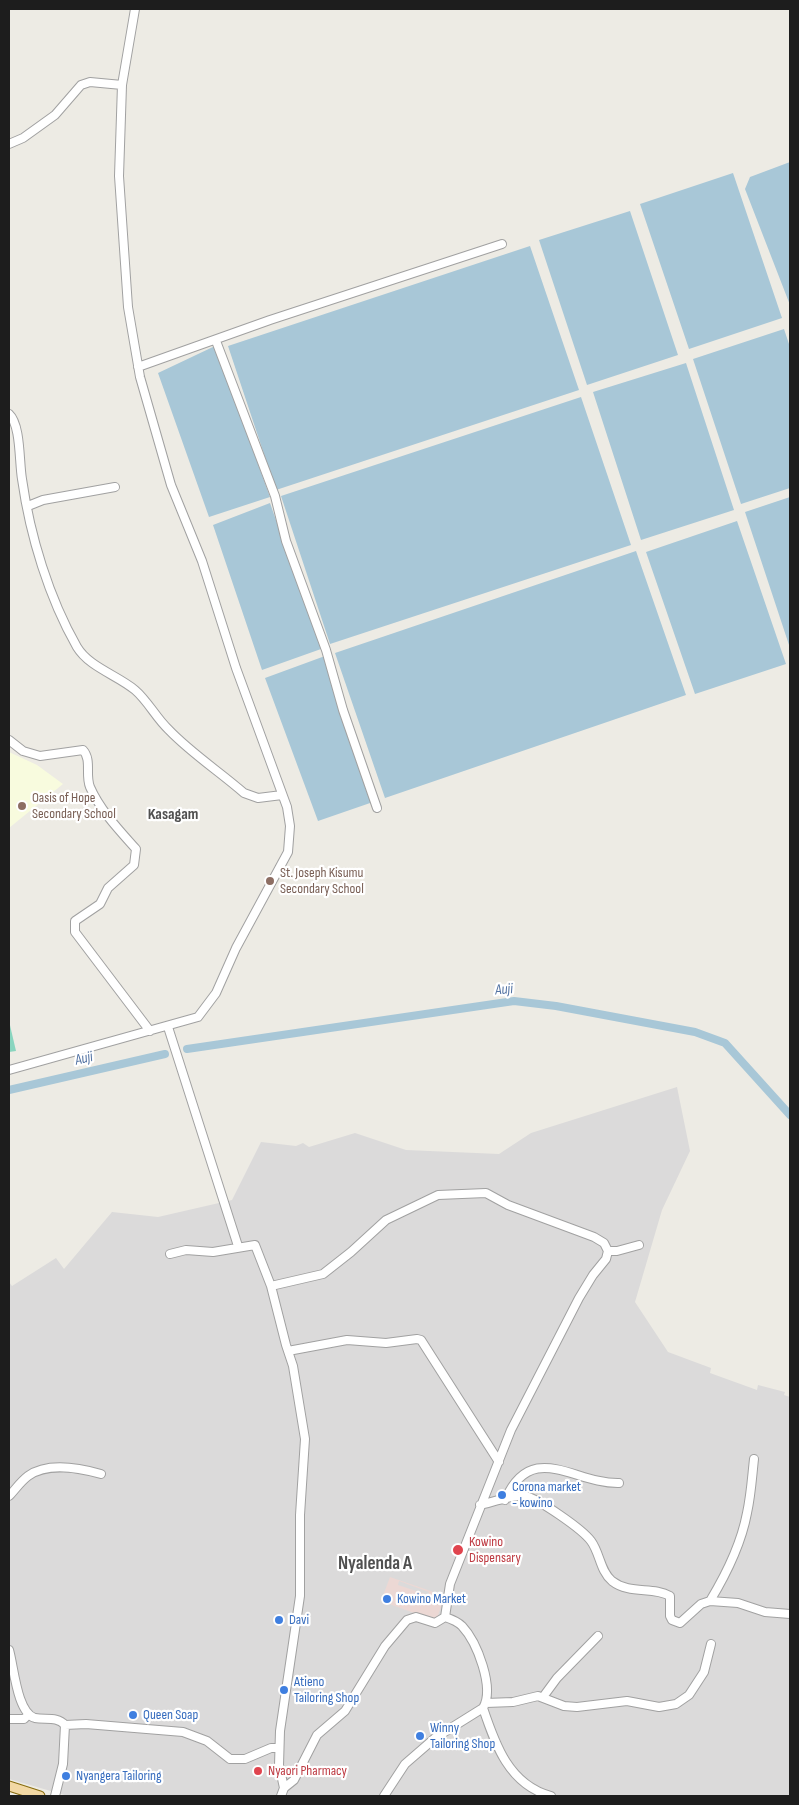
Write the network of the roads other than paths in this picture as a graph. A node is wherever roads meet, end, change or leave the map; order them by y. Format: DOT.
graph roads {
  1 [pos="135,9"];
  2 [pos="122,85"];
  3 [pos="9,144"];
  4 [pos="502,244"];
  5 [pos="216,341"];
  6 [pos="138,367"];
  7 [pos="9,414"];
  8 [pos="115,487"];
  9 [pos="28,506"];
  10 [pos="9,740"];
  11 [pos="282,795"];
  12 [pos="377,808"];
  13 [pos="168,1027"];
  14 [pos="150,1031"];
  15 [pos="9,1070"];
  16 [pos="639,1244"];
  17 [pos="238,1246"];
  18 [pos="608,1251"];
  19 [pos="170,1254"];
  20 [pos="271,1286"];
  21 [pos="288,1352"];
  22 [pos="754,1459"];
  23 [pos="499,1462"];
  24 [pos="101,1474"];
  25 [pos="619,1483"];
  26 [pos="9,1496"];
  27 [pos="505,1500"];
  28 [pos="480,1505"];
  29 [pos="710,1601"];
  30 [pos="790,1614"];
  31 [pos="445,1617"];
  32 [pos="598,1636"];
  33 [pos="711,1644"];
  34 [pos="9,1650"];
  35 [pos="543,1697"];
  36 [pos="484,1705"];
  37 [pos="28,1715"];
  38 [pos="9,1719"];
  39 [pos="65,1725"];
  40 [pos="279,1748"];
  41 [pos="9,1786"];
  42 [pos="283,1792"];
  43 [pos="40,1796"];
  44 [pos="55,1796"];
  45 [pos="384,1796"];
  46 [pos="551,1796"];
  1 -- 2 [label="street"];
  2 -- 3 [label="street"];
  2 -- 6 [label="street"];
  4 -- 5 [label="street"];
  5 -- 6 [label="street"];
  5 -- 12 [label="street"];
  6 -- 11 [label="street"];
  7 -- 9 [label="street"];
  8 -- 9 [label="street"];
  9 -- 11 [label="street"];
  10 -- 14 [label="street"];
  11 -- 13 [label="street"];
  13 -- 14 [label="street"];
  13 -- 17 [label="street"];
  14 -- 15 [label="street"];
  16 -- 18 [label="street"];
  17 -- 19 [label="street"];
  17 -- 20 [label="street"];
  18 -- 20 [label="street"];
  18 -- 23 [label="street"];
  20 -- 21 [label="street"];
  21 -- 23 [label="street"];
  21 -- 40 [label="street"];
  22 -- 29 [label="street"];
  23 -- 28 [label="street"];
  24 -- 26 [label="street"];
  25 -- 27 [label="street"];
  27 -- 28 [label="street"];
  27 -- 29 [label="street"];
  28 -- 31 [label="street"];
  29 -- 30 [label="street"];
  31 -- 36 [label="street"];
  31 -- 42 [label="street"];
  32 -- 35 [label="street"];
  33 -- 35 [label="street"];
  34 -- 37 [label="street"];
  35 -- 36 [label="street"];
  36 -- 45 [label="street"];
  36 -- 46 [label="street"];
  37 -- 38 [label="street"];
  37 -- 39 [label="street"];
  39 -- 40 [label="street"];
  39 -- 44 [label="street"];
  40 -- 42 [label="street"];
  41 -- 43 [label="main road"];
}
